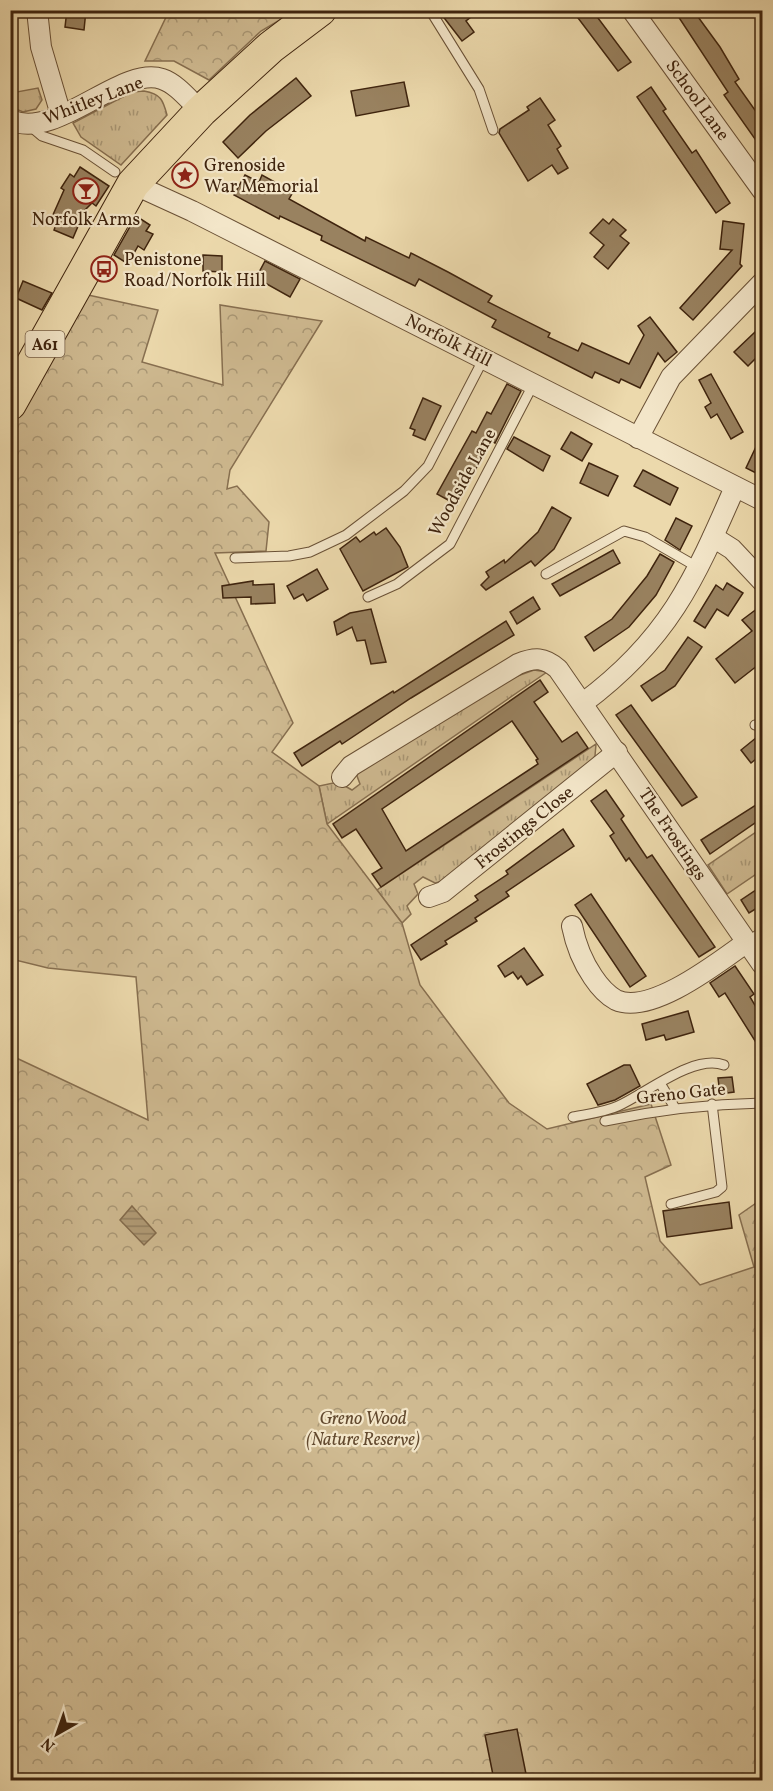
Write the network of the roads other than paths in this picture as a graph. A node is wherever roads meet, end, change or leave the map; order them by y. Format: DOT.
graph roads {
  1 [pos="37,10"];
  2 [pos="320,10"];
  3 [pos="430,10"];
  4 [pos="632,10"];
  5 [pos="201,111"];
  6 [pos="61,115"];
  7 [pos="18,122"];
  8 [pos="493,130"];
  9 [pos="124,178"];
  10 [pos="762,190"];
  11 [pos="759,295"];
  12 [pos="484,358"];
  13 [pos="534,383"];
  14 [pos="10,404"];
  15 [pos="638,438"];
  16 [pos="735,487"];
  17 [pos="762,500"];
  18 [pos="713,537"];
  19 [pos="235,558"];
  20 [pos="699,568"];
  21 [pos="546,573"];
  22 [pos="762,581"];
  23 [pos="368,597"];
  24 [pos="583,703"];
  25 [pos="617,752"];
  26 [pos="342,777"];
  27 [pos="429,897"];
  28 [pos="573,926"];
  29 [pos="755,937"];
  30 [pos="762,964"];
  31 [pos="724,1065"];
  32 [pos="660,1083"];
  33 [pos="712,1104"];
  34 [pos="762,1104"];
  35 [pos="675,1108"];
  36 [pos="573,1117"];
  37 [pos="605,1121"];
  38 [pos="671,1204"];
  1 -- 6 [label="street"];
  2 -- 5 [label="highway, A61"];
  3 -- 8 [label="lane"];
  4 -- 10 [label="street, School Lane"];
  5 -- 6 [label="street, Whitley Lane"];
  5 -- 9 [label="highway, A61"];
  6 -- 7 [label="street, Whitley Lane"];
  7 -- 9 [label="lane"];
  9 -- 12 [label="street, Norfolk Hill"];
  9 -- 14 [label="highway, A61"];
  11 -- 15 [label="street"];
  12 -- 13 [label="street, Norfolk Hill"];
  12 -- 19 [label="lane"];
  13 -- 15 [label="street, Norfolk Hill"];
  13 -- 23 [label="lane, Woodside Lane"];
  15 -- 16 [label="street, Norfolk Hill"];
  16 -- 17 [label="street, Norfolk Hill"];
  16 -- 18 [label="street"];
  18 -- 20 [label="street"];
  18 -- 22 [label="street"];
  20 -- 21 [label="lane"];
  20 -- 24 [label="street"];
  24 -- 25 [label="street, The Frostings"];
  24 -- 26 [label="street, The Frostings"];
  25 -- 27 [label="street, Frostings Close"];
  25 -- 29 [label="street, The Frostings"];
  28 -- 29 [label="street"];
  29 -- 30 [label="street, The Frostings"];
  31 -- 32 [label="lane"];
  32 -- 35 [label="lane"];
  32 -- 36 [label="lane"];
  33 -- 34 [label="lane, Greno Gate"];
  33 -- 35 [label="lane, Greno Gate"];
  33 -- 38 [label="lane"];
  35 -- 37 [label="lane, Greno Gate"];
}
